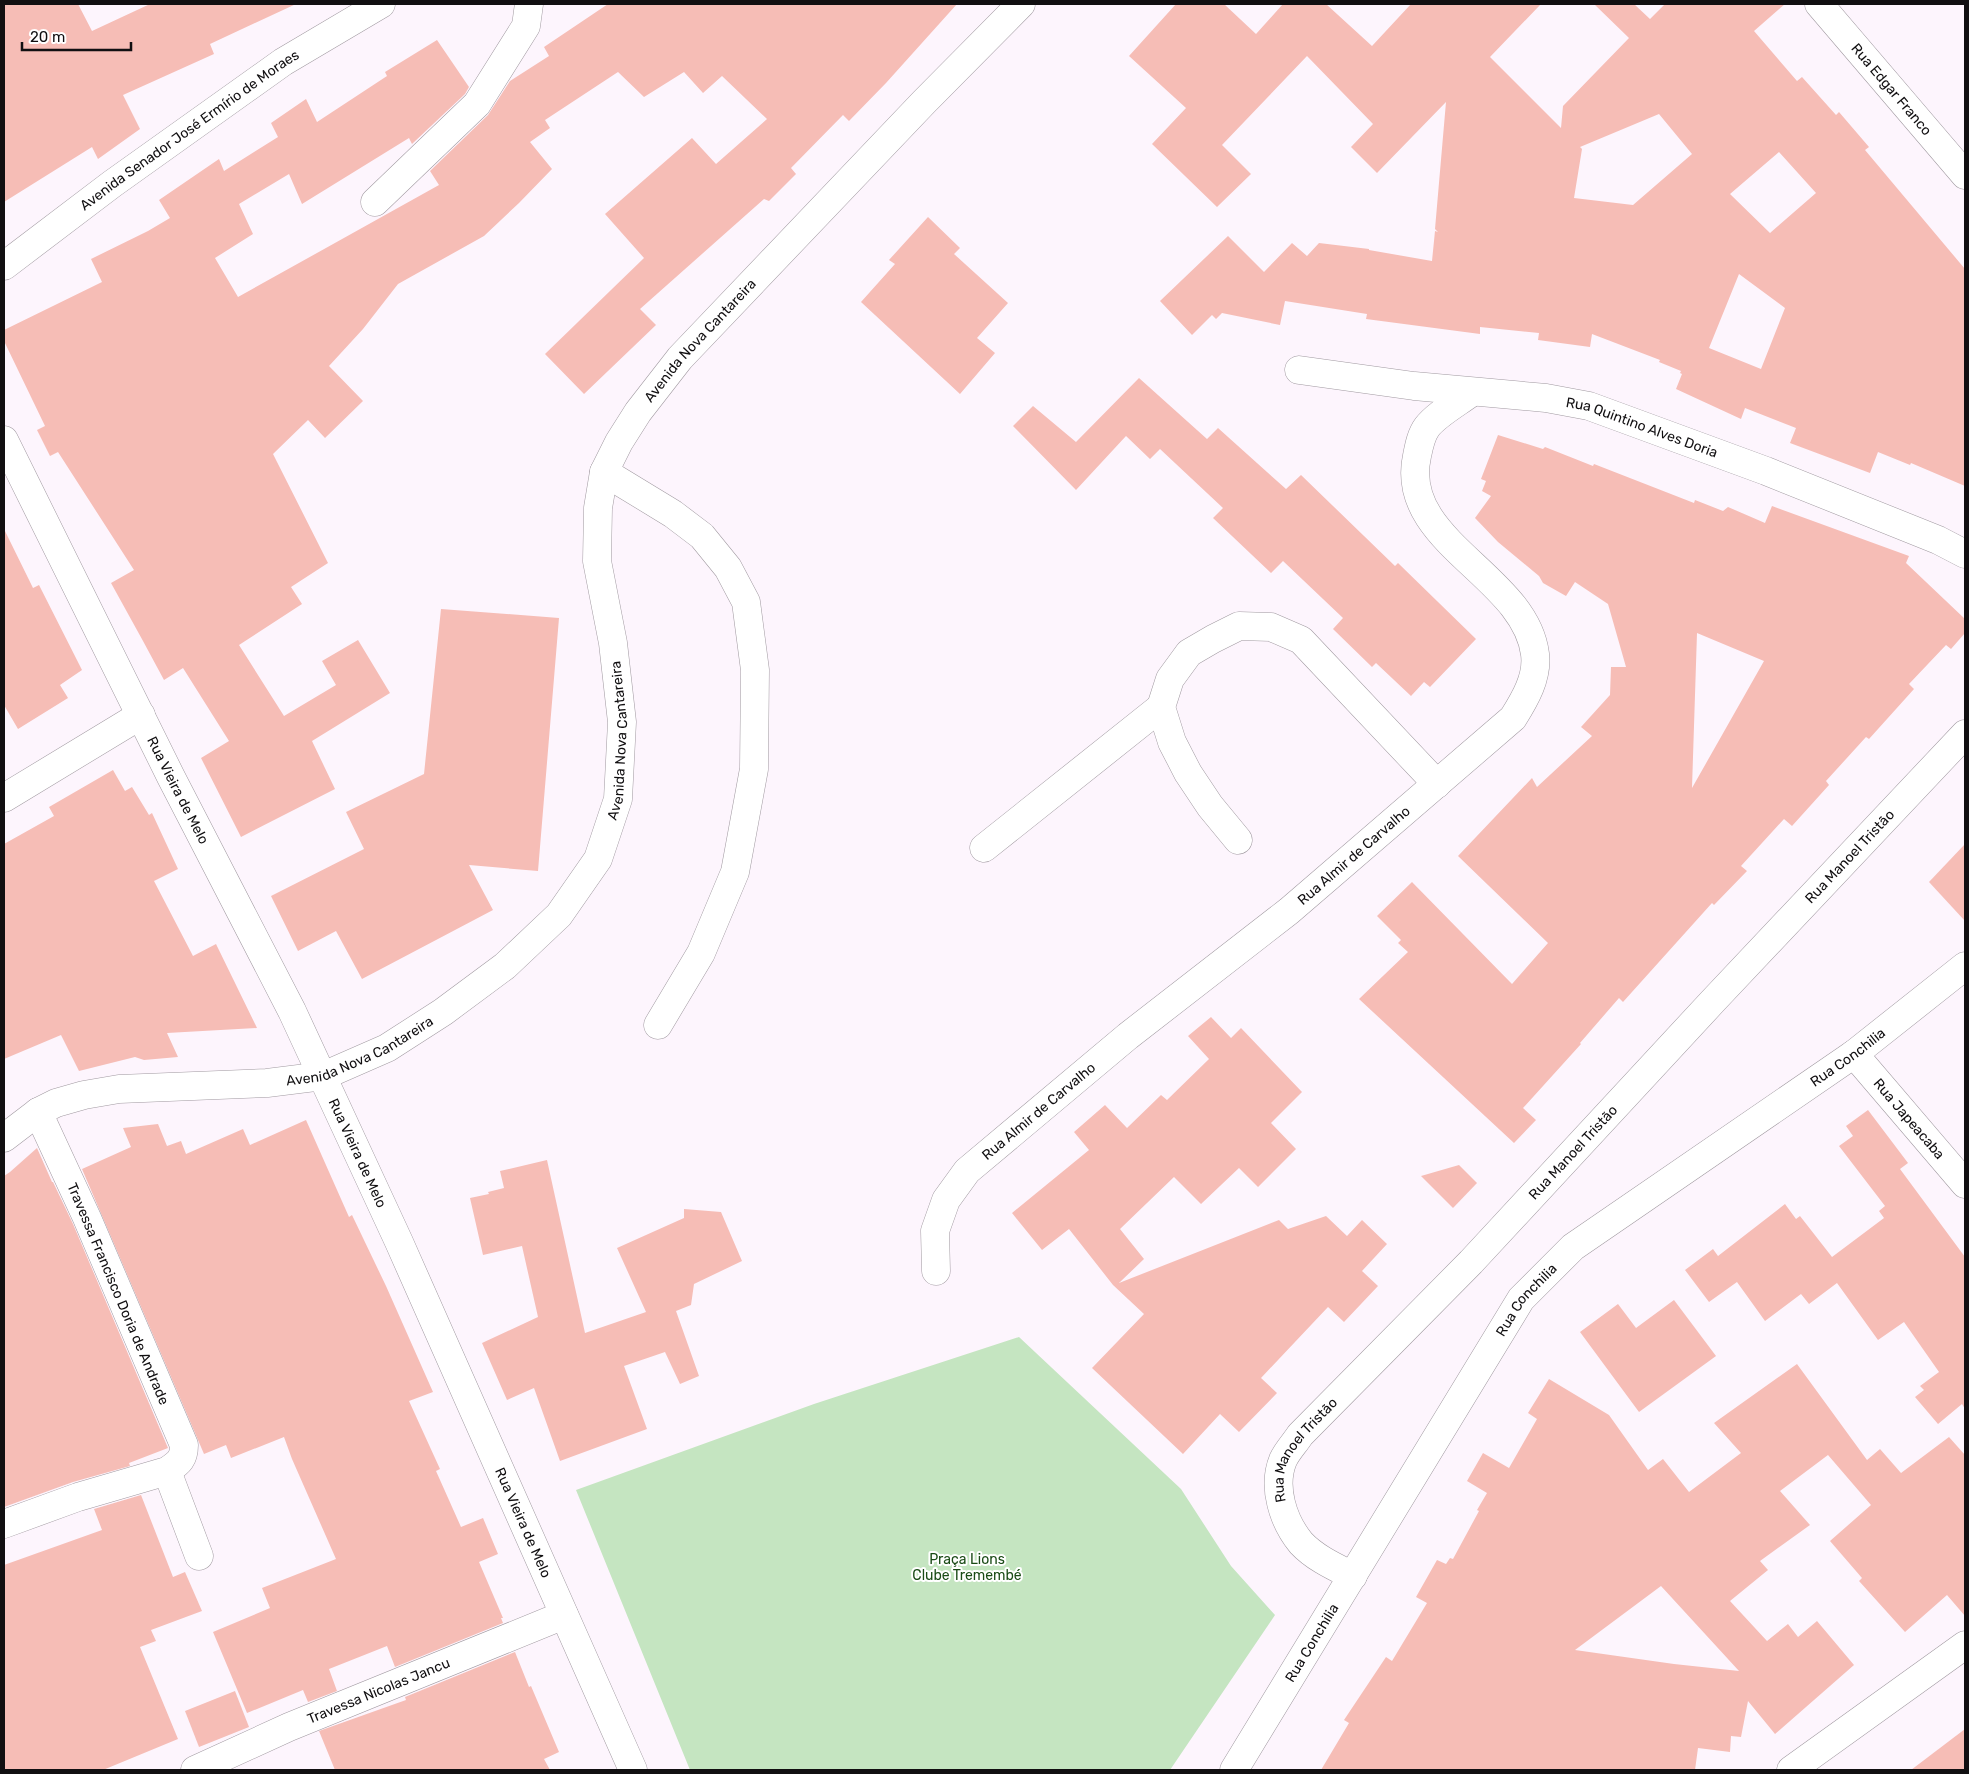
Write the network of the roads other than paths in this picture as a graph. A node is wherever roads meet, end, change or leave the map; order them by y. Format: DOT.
graph roads {
  1 [pos="381,4"];
  2 [pos="529,4"];
  3 [pos="1021,4"];
  4 [pos="1819,4"];
  5 [pos="1965,175"];
  6 [pos="375,202"];
  7 [pos="4,266"];
  8 [pos="1300,370"];
  9 [pos="1472,392"];
  10 [pos="4,440"];
  11 [pos="604,472"];
  12 [pos="1965,554"];
  13 [pos="1161,708"];
  14 [pos="141,715"];
  15 [pos="1965,734"];
  16 [pos="1437,784"];
  17 [pos="4,798"];
  18 [pos="1238,840"];
  19 [pos="984,848"];
  20 [pos="1965,966"];
  21 [pos="658,1025"];
  22 [pos="1854,1054"];
  23 [pos="323,1076"];
  24 [pos="38,1112"];
  25 [pos="4,1138"];
  26 [pos="1965,1184"];
  27 [pos="936,1271"];
  28 [pos="166,1471"];
  29 [pos="4,1524"];
  30 [pos="200,1556"];
  31 [pos="1353,1576"];
  32 [pos="564,1616"];
  33 [pos="1965,1645"];
  34 [pos="196,1770"];
  35 [pos="633,1770"];
  36 [pos="1234,1770"];
  37 [pos="1791,1770"];
  1 -- 7 [label="street, Avenida Senador José Ermírio de Moraes"];
  2 -- 6 [label="street"];
  3 -- 11 [label="street, Avenida Nova Cantareira"];
  4 -- 5 [label="street, Rua Edgar Franco"];
  8 -- 9 [label="street, Rua Quintino Alves Doria"];
  9 -- 12 [label="street, Rua Quintino Alves Doria"];
  9 -- 16 [label="street, Rua Almir de Carvalho"];
  10 -- 14 [label="street, Rua Vieira de Melo"];
  11 -- 21 [label="street"];
  11 -- 23 [label="street, Avenida Nova Cantareira"];
  13 -- 16 [label="street"];
  13 -- 18 [label="street"];
  13 -- 19 [label="street"];
  14 -- 17 [label="street"];
  14 -- 23 [label="street, Rua Vieira de Melo"];
  15 -- 31 [label="street, Rua Manoel Tristão"];
  16 -- 27 [label="street, Rua Almir de Carvalho"];
  20 -- 22 [label="street, Rua Conchilia"];
  22 -- 26 [label="street, Rua Japeacaba"];
  22 -- 31 [label="street, Rua Conchilia"];
  23 -- 24 [label="street, Avenida Nova Cantareira"];
  23 -- 32 [label="street, Rua Vieira de Melo"];
  24 -- 25 [label="street, Avenida Nova Cantareira"];
  24 -- 28 [label="street, Travessa Francisco Doria de Andrade"];
  28 -- 29 [label="street, Travessa Francisco Doria de Andrade"];
  28 -- 30 [label="street"];
  31 -- 36 [label="street, Rua Conchilia"];
  32 -- 34 [label="street, Travessa Nicolas Jancu"];
  32 -- 35 [label="street, Rua Vieira de Melo"];
  33 -- 37 [label="street"];
}
